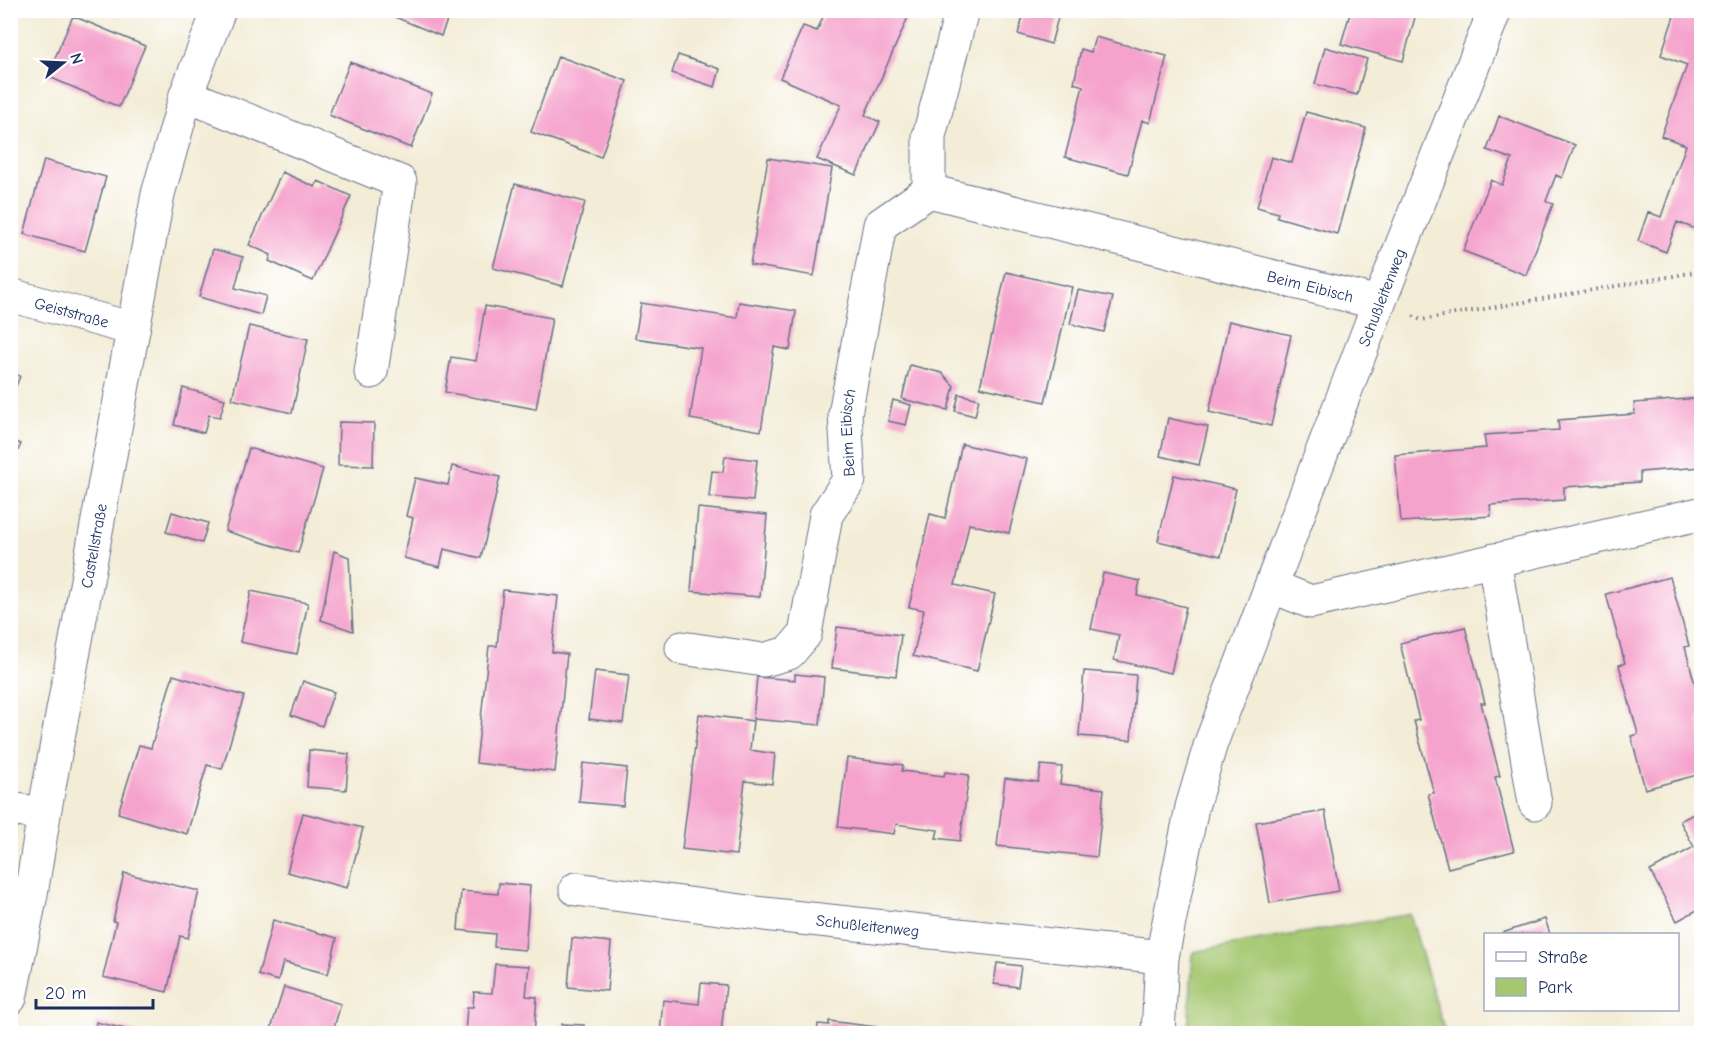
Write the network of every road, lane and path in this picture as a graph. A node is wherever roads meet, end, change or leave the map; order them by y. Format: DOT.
graph roads {
  1 [pos="219,10"];
  2 [pos="962,10"];
  3 [pos="1495,10"];
  4 [pos="186,95"];
  5 [pos="929,191"];
  6 [pos="1701,271"];
  7 [pos="10,295"];
  8 [pos="1379,303"];
  9 [pos="133,329"];
  10 [pos="371,372"];
  11 [pos="1701,515"];
  12 [pos="1494,560"];
  13 [pos="1271,586"];
  14 [pos="682,648"];
  15 [pos="1535,802"];
  16 [pos="10,810"];
  17 [pos="44,814"];
  18 [pos="576,889"];
  19 [pos="1162,957"];
  20 [pos="10,998"];
  21 [pos="1158,1034"];
  1 -- 4 [label="street, Castellstraße"];
  2 -- 5 [label="street"];
  3 -- 8 [label="street, Schußleitenweg"];
  4 -- 9 [label="street, Castellstraße"];
  4 -- 10 [label="street"];
  5 -- 8 [label="street, Beim Eibisch"];
  5 -- 14 [label="street, Beim Eibisch"];
  6 -- 8 [label="path"];
  7 -- 9 [label="street, Geiststraße"];
  8 -- 13 [label="street, Schußleitenweg"];
  9 -- 17 [label="street, Castellstraße"];
  11 -- 12 [label="street"];
  12 -- 13 [label="street"];
  12 -- 15 [label="street"];
  13 -- 19 [label="street, Schußleitenweg"];
  16 -- 17 [label="street"];
  17 -- 20 [label="street, Castellstraße"];
  18 -- 19 [label="street, Schußleitenweg"];
  19 -- 21 [label="street, Schußleitenweg"];
}
